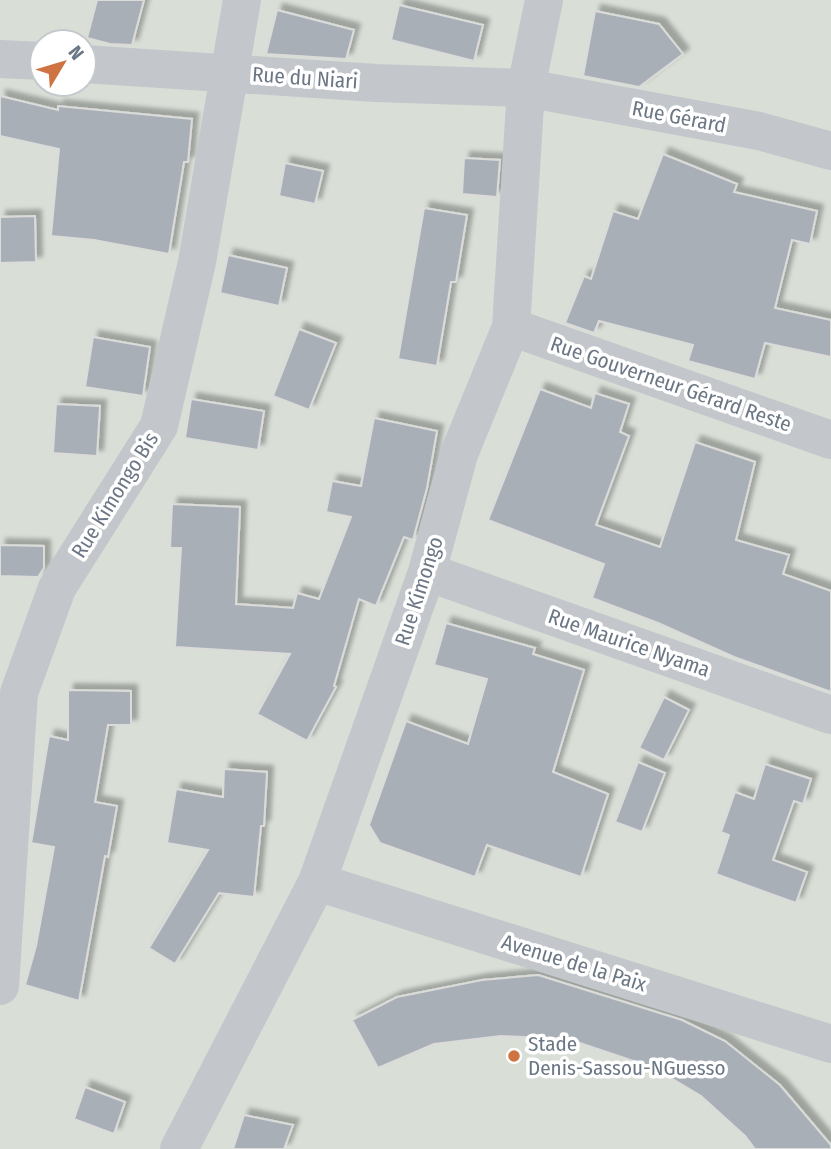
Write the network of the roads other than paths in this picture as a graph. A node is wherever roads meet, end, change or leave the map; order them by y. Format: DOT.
graph roads {
  1 [pos="242,0"];
  2 [pos="544,0"];
  3 [pos="0,58"];
  4 [pos="28,60"];
  5 [pos="98,65"];
  6 [pos="231,72"];
  7 [pos="526,88"];
  8 [pos="831,151"];
  9 [pos="511,327"];
  10 [pos="831,440"];
  11 [pos="427,572"];
  12 [pos="831,715"];
  13 [pos="317,882"];
  14 [pos="0,986"];
  15 [pos="831,1044"];
  16 [pos="179,1149"];
  1 -- 6 [label="street, Rue Kimongo Bis"];
  2 -- 7 [label="street, Rue Kimongo"];
  3 -- 4 [label="street"];
  5 -- 6 [label="street, Rue du Niari"];
  6 -- 7 [label="street, Rue du Niari"];
  6 -- 14 [label="street, Rue Kimongo Bis"];
  7 -- 8 [label="street, Rue Gérard"];
  7 -- 9 [label="street, Rue Kimongo"];
  9 -- 10 [label="street, Rue Gouverneur Gérard Reste"];
  9 -- 11 [label="street, Rue Kimongo"];
  11 -- 12 [label="street, Rue Maurice Nyama"];
  11 -- 13 [label="street, Rue Kimongo"];
  13 -- 15 [label="street, Avenue de la Paix"];
  13 -- 16 [label="street, Rue Kimongo"];
}
